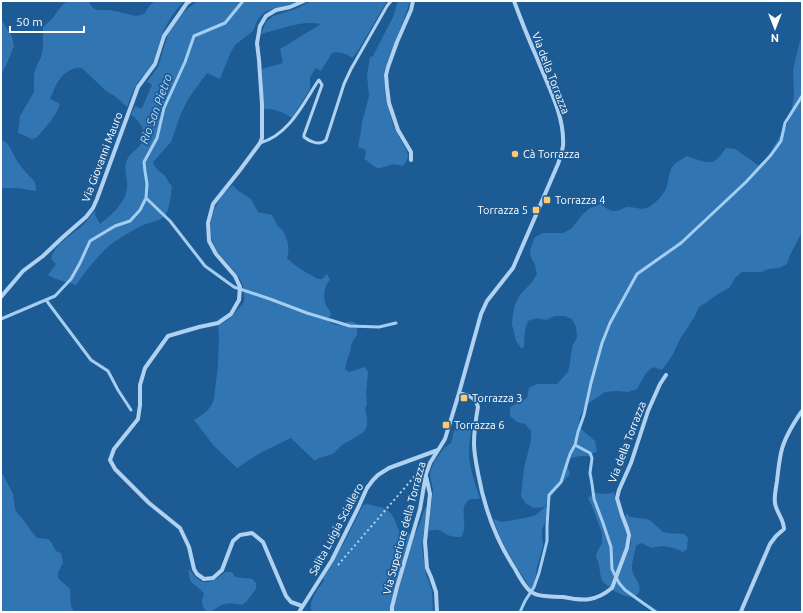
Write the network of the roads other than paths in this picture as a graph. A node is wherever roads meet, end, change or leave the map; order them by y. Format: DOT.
graph roads {
  1 [pos="190,1"];
  2 [pos="304,1"];
  3 [pos="391,1"];
  4 [pos="413,1"];
  5 [pos="514,1"];
  6 [pos="260,143"];
  7 [pos="412,160"];
  8 [pos="1,297"];
  9 [pos="666,375"];
  10 [pos="460,393"];
  11 [pos="802,411"];
  12 [pos="438,450"];
  13 [pos="426,474"];
  14 [pos="302,606"];
  15 [pos="299,612"];
  16 [pos="392,612"];
  17 [pos="437,612"];
  18 [pos="741,612"];
  1 -- 8 [label="street, Via Giovanni Mauro"];
  2 -- 6 [label="street"];
  3 -- 6 [label="lane"];
  4 -- 7 [label="street"];
  5 -- 10 [label="street, Via della Torrazza"];
  6 -- 14 [label="street"];
  9 -- 10 [label="street, Via della Torrazza"];
  10 -- 12 [label="street, Via della Torrazza"];
  11 -- 18 [label="street"];
  12 -- 13 [label="street, Via Superiore della Torrazza"];
  12 -- 14 [label="street, Salita Luigia Sciallero"];
  13 -- 16 [label="street, Via Superiore della Torrazza"];
  13 -- 17 [label="street"];
  14 -- 15 [label="street, Salita Luigia Sciallero"];
}
